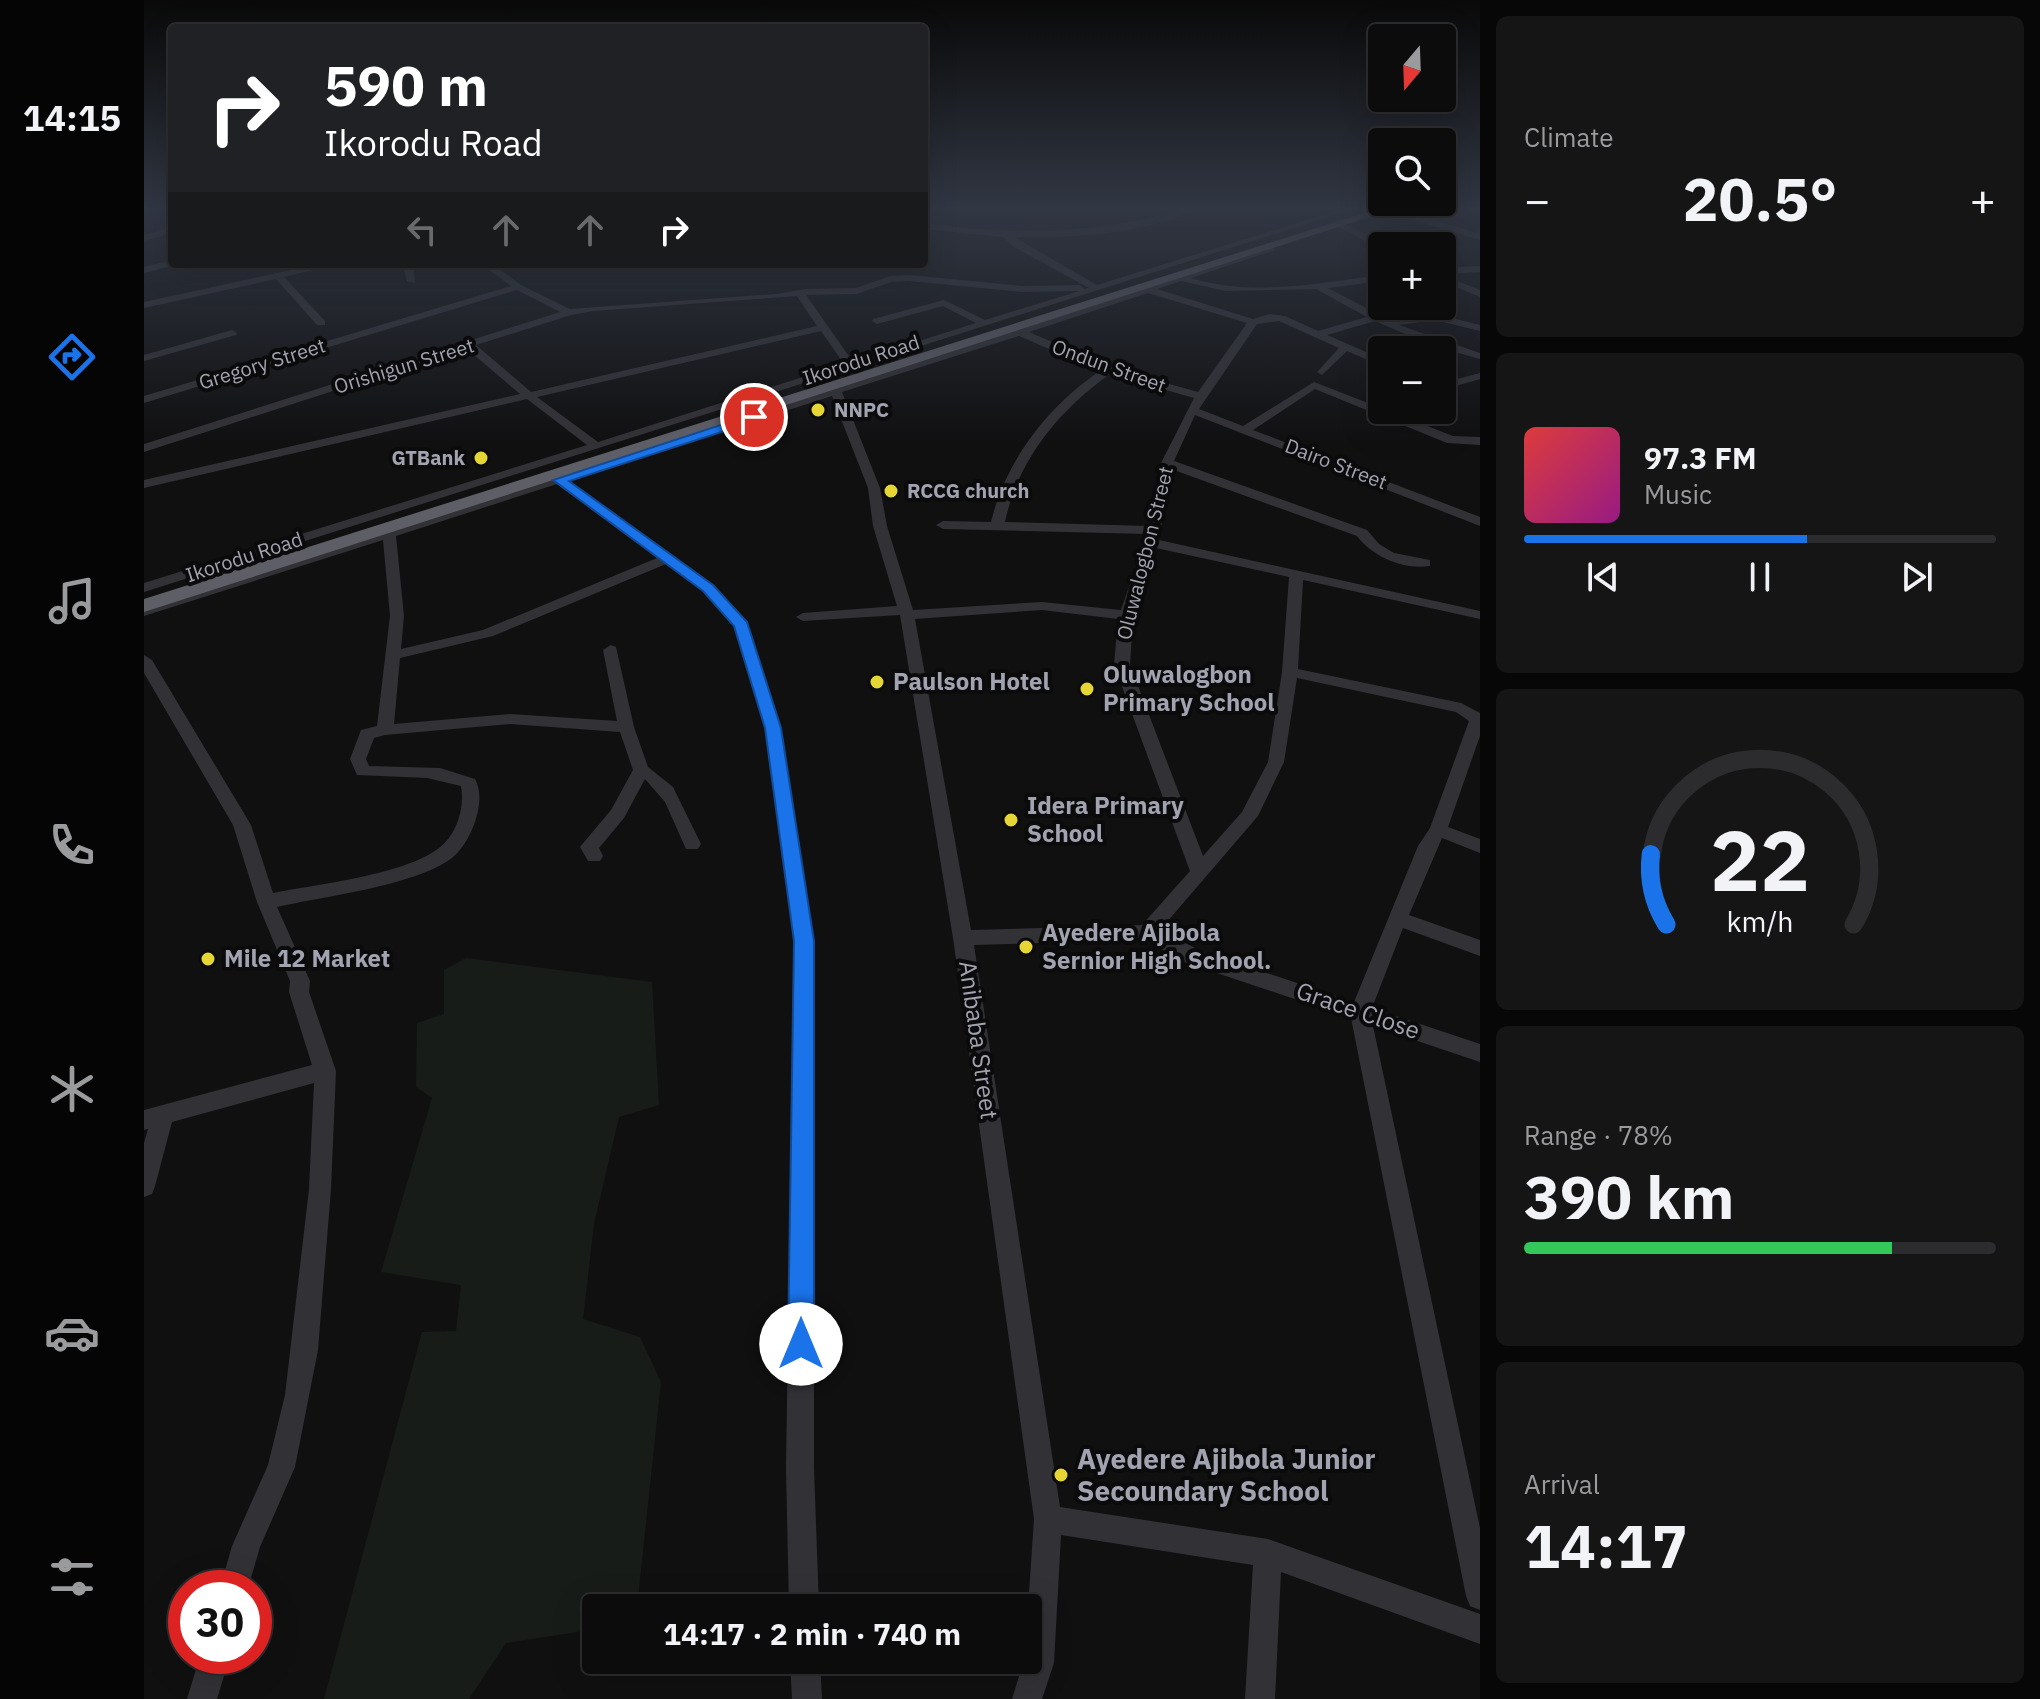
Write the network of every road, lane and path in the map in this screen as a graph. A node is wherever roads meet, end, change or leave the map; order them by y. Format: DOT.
graph roads {
  1 [pos="235,285"];
  2 [pos="286,285"];
  3 [pos="877,285"];
  4 [pos="980,285"];
  5 [pos="1093,285"];
  6 [pos="1106,285"];
  7 [pos="1140,285"];
  8 [pos="1150,285"];
  9 [pos="1157,285"];
  10 [pos="1202,285"];
  11 [pos="1324,285"];
  12 [pos="1459,285"];
  13 [pos="1318,286"];
  14 [pos="518,287"];
  15 [pos="1098,288"];
  16 [pos="1146,289"];
  17 [pos="800,293"];
  18 [pos="1480,294"];
  19 [pos="144,305"];
  20 [pos="569,312"];
  21 [pos="1368,315"];
  22 [pos="1368,320"];
  23 [pos="1379,320"];
  24 [pos="877,321"];
  25 [pos="1253,322"];
  26 [pos="321,323"];
  27 [pos="1387,323"];
  28 [pos="985,324"];
  29 [pos="826,327"];
  30 [pos="1480,328"];
  31 [pos="1020,332"];
  32 [pos="232,333"];
  33 [pos="1317,334"];
  34 [pos="469,345"];
  35 [pos="1346,346"];
  36 [pos="1368,356"];
  37 [pos="1480,356"];
  38 [pos="144,358"];
  39 [pos="851,367"];
  40 [pos="1108,370"];
  41 [pos="1322,372"];
  42 [pos="1476,381"];
  43 [pos="1456,385"];
  44 [pos="836,391"];
  45 [pos="530,394"];
  46 [pos="144,400"];
  47 [pos="1196,403"];
  48 [pos="1368,404"];
  49 [pos="1416,424"];
  50 [pos="1246,429"];
  51 [pos="1480,441"];
  52 [pos="596,446"];
  53 [pos="144,448"];
  54 [pos="1167,463"];
  55 [pos="550,482"];
  56 [pos="144,484"];
  57 [pos="1480,505"];
  58 [pos="451,512"];
  59 [pos="1474,520"];
  60 [pos="943,525"];
  61 [pos="997,527"];
  62 [pos="389,534"];
  63 [pos="1153,536"];
  64 [pos="668,558"];
  65 [pos="1425,563"];
  66 [pos="1296,576"];
  67 [pos="144,588"];
  68 [pos="144,598"];
  69 [pos="144,609"];
  70 [pos="906,612"];
  71 [pos="1126,615"];
  72 [pos="1480,615"];
  73 [pos="803,617"];
  74 [pos="611,650"];
  75 [pos="391,656"];
  76 [pos="144,660"];
  77 [pos="1290,672"];
  78 [pos="626,727"];
  79 [pos="385,730"];
  80 [pos="1474,746"];
  81 [pos="641,770"];
  82 [pos="1438,830"];
  83 [pos="692,844"];
  84 [pos="1480,846"];
  85 [pos="594,856"];
  86 [pos="1200,872"];
  87 [pos="266,902"];
  88 [pos="1398,919"];
  89 [pos="1147,932"];
  90 [pos="963,938"];
  91 [pos="1480,948"];
  92 [pos="1360,1012"];
  93 [pos="1480,1053"];
  94 [pos="325,1071"];
  95 [pos="153,1118"];
  96 [pos="144,1186"];
  97 [pos="1048,1519"];
  98 [pos="1268,1553"];
  99 [pos="239,1570"];
  100 [pos="804,1594"];
  101 [pos="1480,1596"];
  102 [pos="1480,1629"];
  103 [pos="210,1674"];
  104 [pos="806,1674"];
  105 [pos="202,1699"];
  106 [pos="807,1699"];
  107 [pos="1027,1699"];
  108 [pos="1260,1699"];
  1 -- 19 [label="street"];
  2 -- 26 [label="street"];
  3 -- 17 [label="street, Orishigun Street"];
  4 -- 15 [label="street, Orishigun Street"];
  5 -- 15 [label="street"];
  6 -- 15 [label="street, Ikorodu Road"];
  7 -- 68 [label="highway, Ikorodu Road"];
  8 -- 55 [label="highway, Ikorodu Road"];
  9 -- 16 [label="street, Ikorodu Road"];
  10 -- 13 [label="street"];
  11 -- 13 [label="street"];
  12 -- 18 [label="street"];
  13 -- 21 [label="street"];
  14 -- 20 [label="street"];
  14 -- 46 [label="street, Gregory Street"];
  15 -- 28 [label="street, Ikorodu Road"];
  16 -- 25 [label="street"];
  16 -- 31 [label="street, Ikorodu Road"];
  17 -- 20 [label="street, Orishigun Street"];
  17 -- 29 [label="street"];
  20 -- 34 [label="street, Orishigun Street"];
  22 -- 33 [label="street"];
  23 -- 27 [label="street"];
  24 -- 28 [label="street"];
  25 -- 33 [label="street"];
  25 -- 47 [label="street, Oluwalogbon Street"];
  27 -- 30 [label="street"];
  27 -- 37 [label="street"];
  28 -- 39 [label="street, Ikorodu Road"];
  29 -- 39 [label="street"];
  29 -- 45 [label="street"];
  31 -- 40 [label="street, Ondun Street"];
  31 -- 44 [label="street, Ikorodu Road"];
  32 -- 38 [label="street"];
  33 -- 35 [label="street"];
  34 -- 45 [label="street"];
  34 -- 53 [label="street, Orishigun Street"];
  35 -- 36 [label="street"];
  35 -- 41 [label="street"];
  39 -- 52 [label="street, Ikorodu Road"];
  40 -- 47 [label="street, Ondun Street"];
  40 -- 61 [label="street"];
  42 -- 43 [label="street"];
  44 -- 55 [label="street, Ikorodu Road"];
  44 -- 70 [label="street, Anibaba Street"];
  45 -- 52 [label="street"];
  45 -- 56 [label="street"];
  47 -- 50 [label="street, Dairo Street"];
  47 -- 54 [label="street, Oluwalogbon Street"];
  48 -- 50 [label="street"];
  49 -- 51 [label="street"];
  50 -- 59 [label="street, Dairo Street"];
  52 -- 67 [label="street, Ikorodu Road"];
  54 -- 63 [label="street, Oluwalogbon Street"];
  54 -- 65 [label="street"];
  55 -- 58 [label="highway, Ikorodu Road"];
  55 -- 64 [label="street"];
  57 -- 59 [label="street"];
  58 -- 62 [label="street, Ikorodu Road"];
  58 -- 69 [label="highway, Ikorodu Road"];
  60 -- 61 [label="street"];
  61 -- 63 [label="street"];
  62 -- 69 [label="street, Ikorodu Road"];
  62 -- 75 [label="street"];
  63 -- 66 [label="street"];
  63 -- 71 [label="street, Oluwalogbon Street"];
  64 -- 75 [label="street"];
  64 -- 100 [label="street"];
  66 -- 72 [label="street"];
  66 -- 77 [label="street"];
  70 -- 71 [label="street"];
  70 -- 73 [label="street"];
  70 -- 90 [label="street, Anibaba Street"];
  71 -- 86 [label="street, Oluwalogbon Street"];
  74 -- 78 [label="street"];
  75 -- 79 [label="street"];
  76 -- 87 [label="street"];
  77 -- 80 [label="street"];
  77 -- 86 [label="street"];
  78 -- 79 [label="street"];
  78 -- 81 [label="street"];
  79 -- 87 [label="street"];
  80 -- 82 [label="street"];
  81 -- 83 [label="street"];
  81 -- 85 [label="street"];
  82 -- 84 [label="street"];
  82 -- 88 [label="street"];
  86 -- 89 [label="street"];
  87 -- 94 [label="street"];
  88 -- 91 [label="street"];
  88 -- 92 [label="street"];
  89 -- 90 [label="street"];
  89 -- 92 [label="street, Grace Close"];
  90 -- 97 [label="street, Anibaba Street"];
  92 -- 93 [label="street, Grace Close"];
  92 -- 101 [label="street"];
  94 -- 95 [label="street"];
  94 -- 99 [label="street"];
  95 -- 96 [label="street"];
  97 -- 98 [label="street"];
  97 -- 107 [label="street, Anibaba Street"];
  98 -- 102 [label="street"];
  98 -- 108 [label="street"];
  103 -- 105 [label="street"];
  104 -- 106 [label="street"];
}
